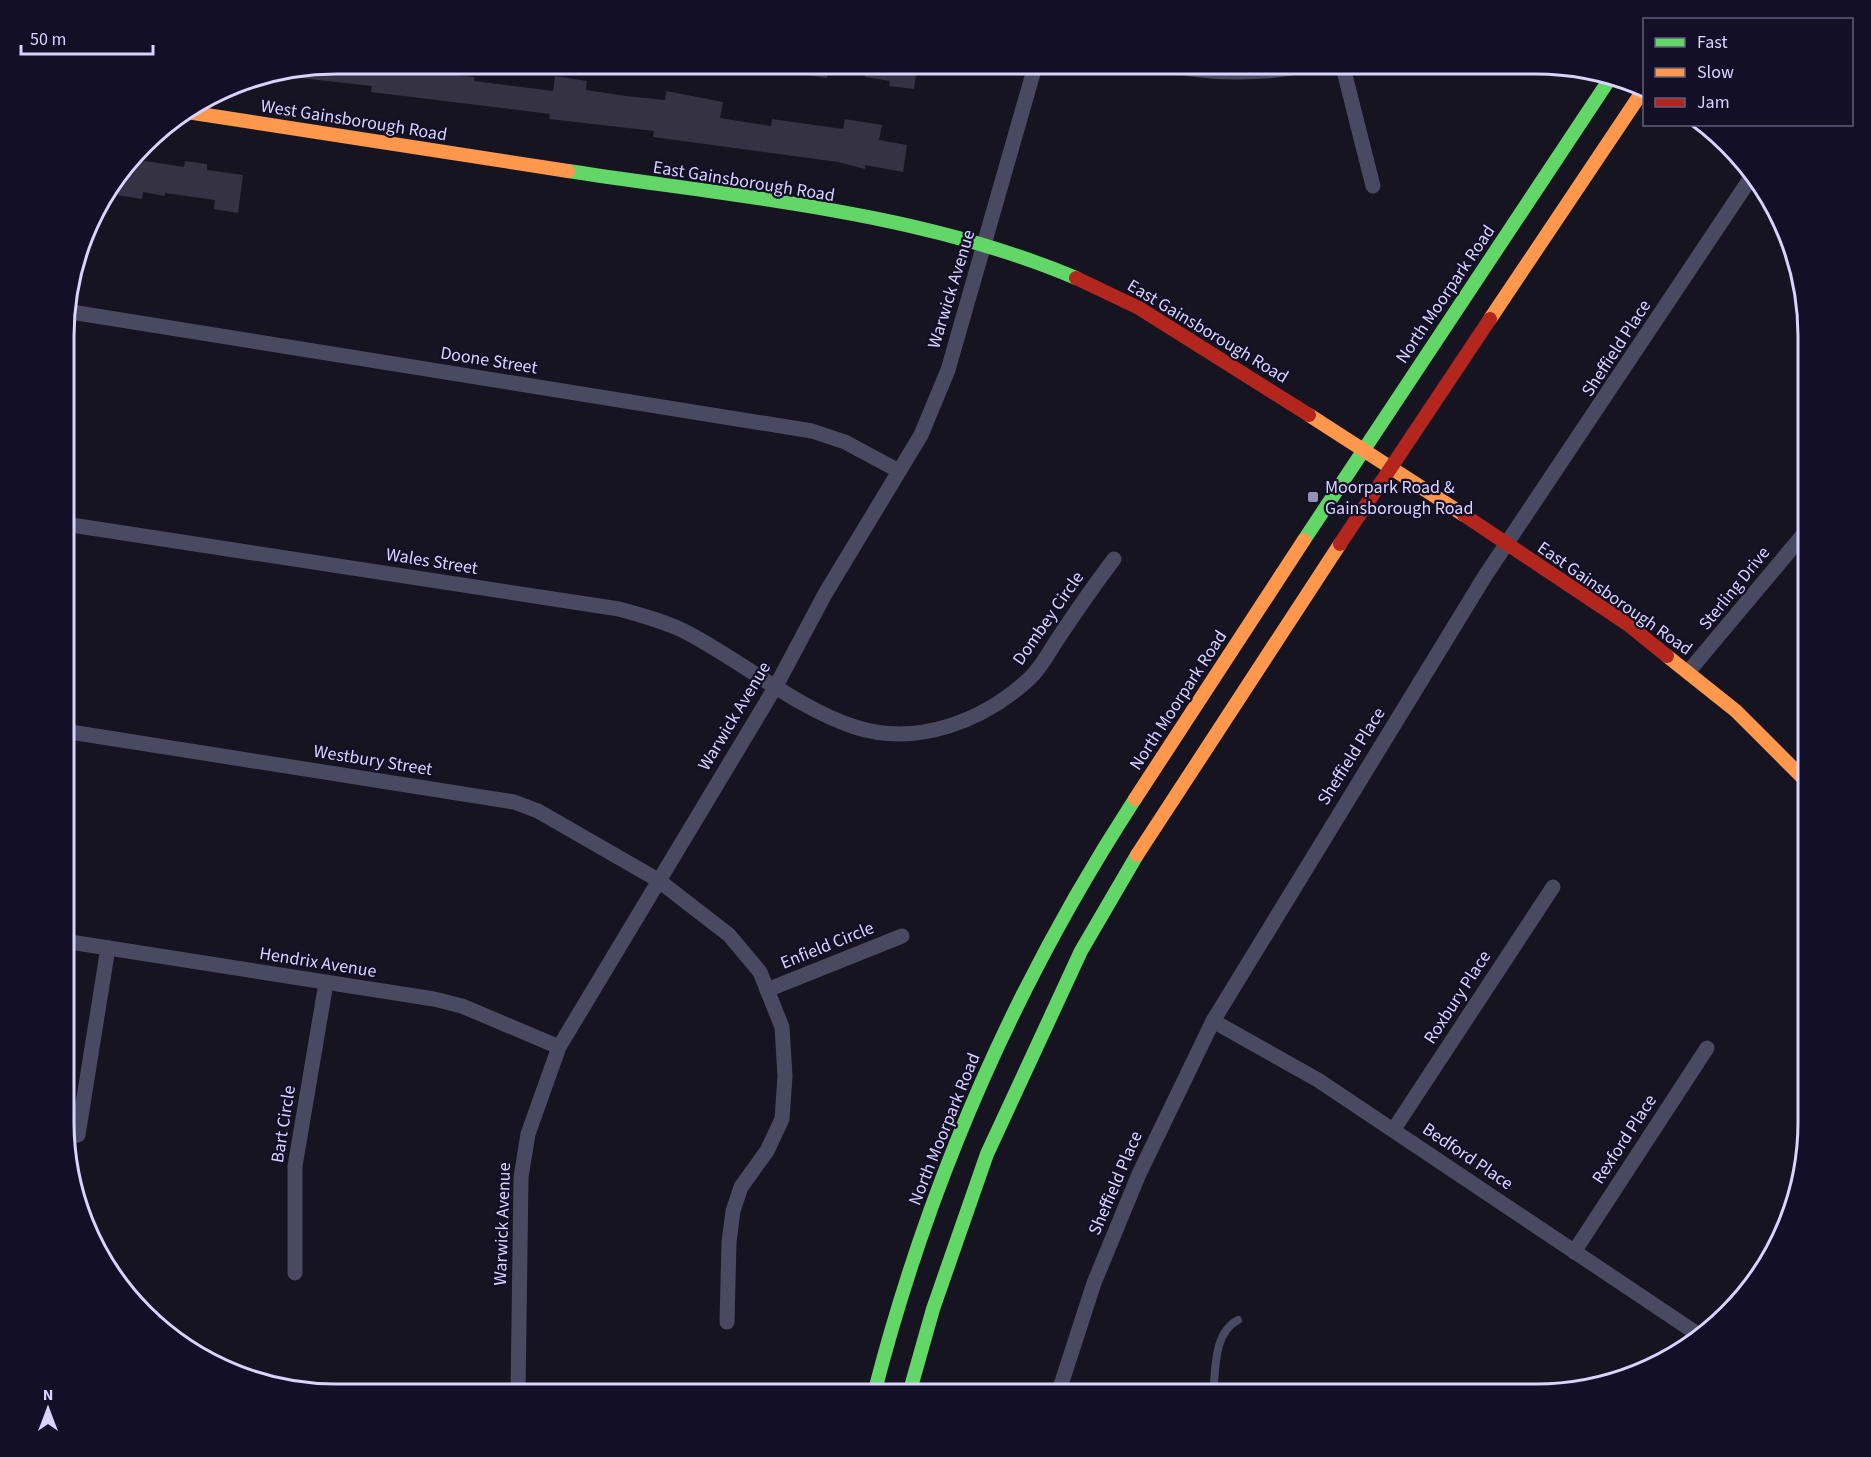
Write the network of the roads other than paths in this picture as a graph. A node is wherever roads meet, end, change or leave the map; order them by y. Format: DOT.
graph roads {
  1 [pos="1033,74"];
  2 [pos="1345,74"];
  3 [pos="1607,83"];
  4 [pos="1640,95"];
  5 [pos="197,113"];
  6 [pos="480,158"];
  7 [pos="1748,183"];
  8 [pos="1373,186"];
  9 [pos="984,245"];
  10 [pos="75,313"];
  11 [pos="1364,449"];
  12 [pos="1391,468"];
  13 [pos="899,471"];
  14 [pos="74,525"];
  15 [pos="1798,541"];
  16 [pos="1506,546"];
  17 [pos="1114,559"];
  18 [pos="1689,671"];
  19 [pos="776,686"];
  20 [pos="74,733"];
  21 [pos="1798,773"];
  22 [pos="658,879"];
  23 [pos="1553,887"];
  24 [pos="902,936"];
  25 [pos="74,943"];
  26 [pos="108,948"];
  27 [pos="326,983"];
  28 [pos="767,990"];
  29 [pos="1213,1020"];
  30 [pos="559,1047"];
  31 [pos="1707,1048"];
  32 [pos="1394,1129"];
  33 [pos="78,1135"];
  34 [pos="1574,1252"];
  35 [pos="295,1273"];
  36 [pos="1238,1320"];
  37 [pos="727,1322"];
  38 [pos="1693,1331"];
  39 [pos="518,1384"];
  40 [pos="877,1384"];
  41 [pos="912,1384"];
  42 [pos="1063,1384"];
  43 [pos="1215,1384"];
  1 -- 9 [label="street, Warwick Avenue"];
  2 -- 8 [label="street"];
  3 -- 11 [label="main road, North Moorpark Road"];
  4 -- 12 [label="main road"];
  5 -- 6 [label="main road, West Gainsborough Road"];
  6 -- 9 [label="main road, East Gainsborough Road"];
  7 -- 16 [label="street, Sheffield Place"];
  9 -- 11 [label="main road, East Gainsborough Road"];
  9 -- 13 [label="street, Warwick Avenue"];
  10 -- 13 [label="street, Doone Street"];
  11 -- 12 [label="main road, East Gainsborough Road"];
  11 -- 40 [label="main road, North Moorpark Road"];
  12 -- 16 [label="main road, East Gainsborough Road"];
  12 -- 41 [label="main road"];
  13 -- 19 [label="street, Warwick Avenue"];
  14 -- 19 [label="street, Wales Street"];
  15 -- 18 [label="street, Sterling Drive"];
  16 -- 18 [label="main road, East Gainsborough Road"];
  16 -- 29 [label="street, Sheffield Place"];
  17 -- 19 [label="street, Dombey Circle"];
  18 -- 21 [label="main road, East Gainsborough Road"];
  19 -- 22 [label="street, Warwick Avenue"];
  20 -- 22 [label="street, Westbury Street"];
  22 -- 28 [label="street, Westbury Street"];
  22 -- 30 [label="street, Warwick Avenue"];
  23 -- 32 [label="street, Roxbury Place"];
  24 -- 28 [label="street, Enfield Circle"];
  25 -- 26 [label="street, Hendrix Avenue"];
  26 -- 27 [label="street, Hendrix Avenue"];
  26 -- 33 [label="street"];
  27 -- 30 [label="street, Hendrix Avenue"];
  27 -- 35 [label="street, Bart Circle"];
  28 -- 37 [label="street, Westbury Street"];
  29 -- 32 [label="street, Bedford Place"];
  29 -- 42 [label="street, Sheffield Place"];
  30 -- 39 [label="street, Warwick Avenue"];
  31 -- 34 [label="street, Rexford Place"];
  32 -- 34 [label="street, Bedford Place"];
  34 -- 38 [label="street, Bedford Place"];
  36 -- 43 [label="lane"];
}
